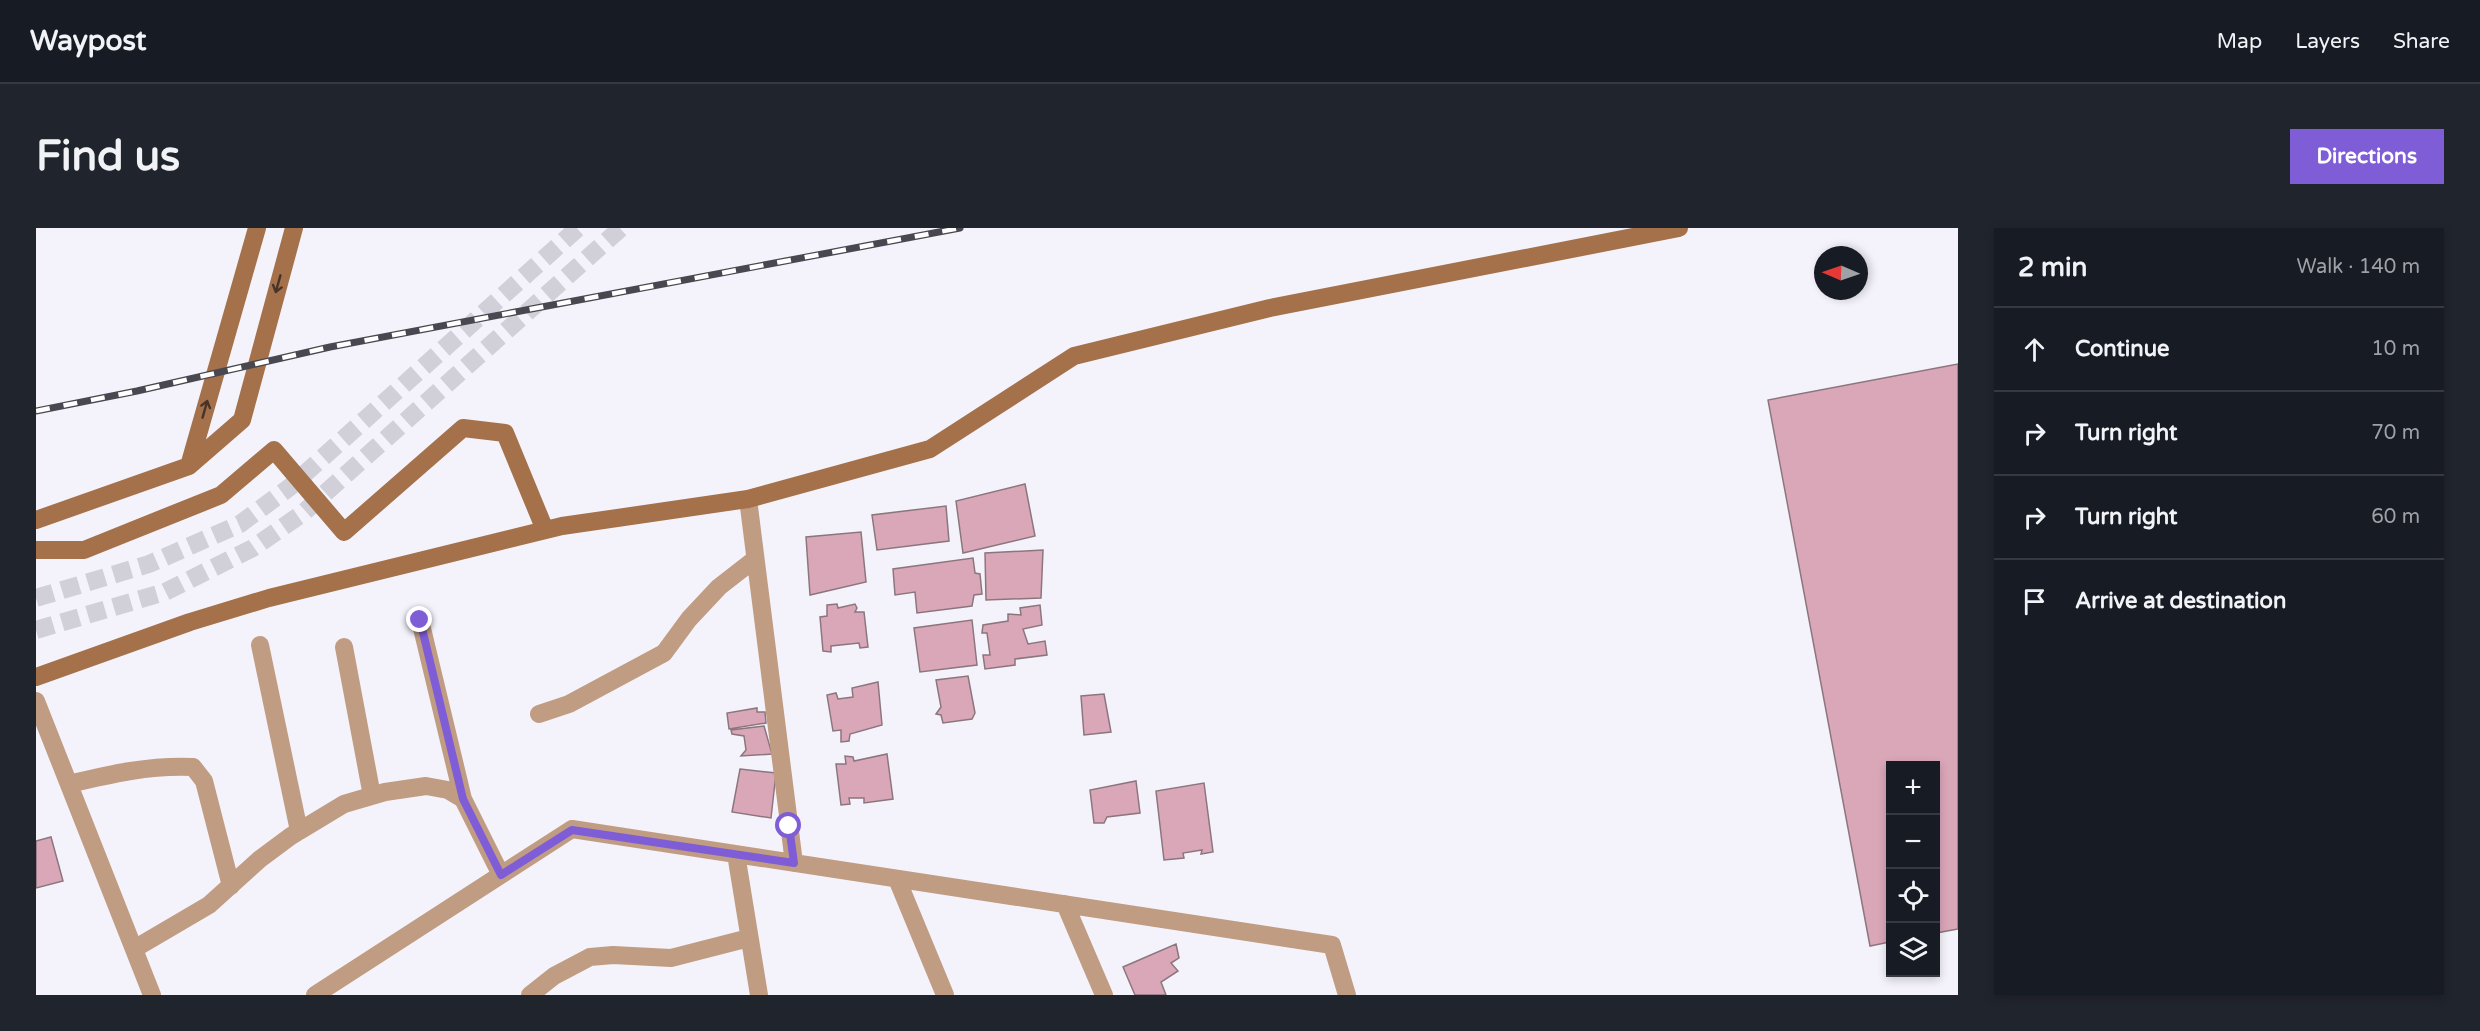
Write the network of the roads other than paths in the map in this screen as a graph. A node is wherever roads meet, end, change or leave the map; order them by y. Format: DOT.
graph roads {
  1 [pos="257,228"];
  2 [pos="294,228"];
  3 [pos="1679,228"];
  4 [pos="189,466"];
  5 [pos="748,499"];
  6 [pos="36,520"];
  7 [pos="545,530"];
  8 [pos="36,550"];
  9 [pos="755,559"];
  10 [pos="420,620"];
  11 [pos="260,645"];
  12 [pos="344,647"];
  13 [pos="36,677"];
  14 [pos="36,701"];
  15 [pos="539,714"];
  16 [pos="69,784"];
  17 [pos="372,796"];
  18 [pos="463,799"];
  19 [pos="299,831"];
  20 [pos="736,854"];
  21 [pos="794,863"];
  22 [pos="501,875"];
  23 [pos="897,879"];
  24 [pos="231,886"];
  25 [pos="1065,904"];
  26 [pos="749,938"];
  27 [pos="134,949"];
  28 [pos="152,995"];
  29 [pos="315,995"];
  30 [pos="530,995"];
  31 [pos="759,995"];
  32 [pos="945,995"];
  33 [pos="1104,995"];
  34 [pos="1347,995"];
  4 -- 1 [label="street, one-way"];
  2 -- 4 [label="street, one-way"];
  3 -- 5 [label="street"];
  4 -- 6 [label="street"];
  5 -- 7 [label="street"];
  5 -- 9 [label="street"];
  7 -- 8 [label="street"];
  7 -- 13 [label="street"];
  9 -- 15 [label="street"];
  9 -- 21 [label="street"];
  10 -- 18 [label="street"];
  11 -- 19 [label="street"];
  12 -- 17 [label="street"];
  14 -- 16 [label="street"];
  16 -- 24 [label="street"];
  16 -- 27 [label="street"];
  17 -- 18 [label="street"];
  17 -- 19 [label="street"];
  18 -- 22 [label="street"];
  19 -- 24 [label="street"];
  20 -- 21 [label="street"];
  20 -- 22 [label="street"];
  20 -- 26 [label="street"];
  21 -- 23 [label="street"];
  22 -- 29 [label="street"];
  23 -- 25 [label="street"];
  23 -- 32 [label="street"];
  24 -- 27 [label="street"];
  25 -- 33 [label="street"];
  25 -- 34 [label="street"];
  26 -- 30 [label="street"];
  26 -- 31 [label="street"];
  27 -- 28 [label="street"];
}
